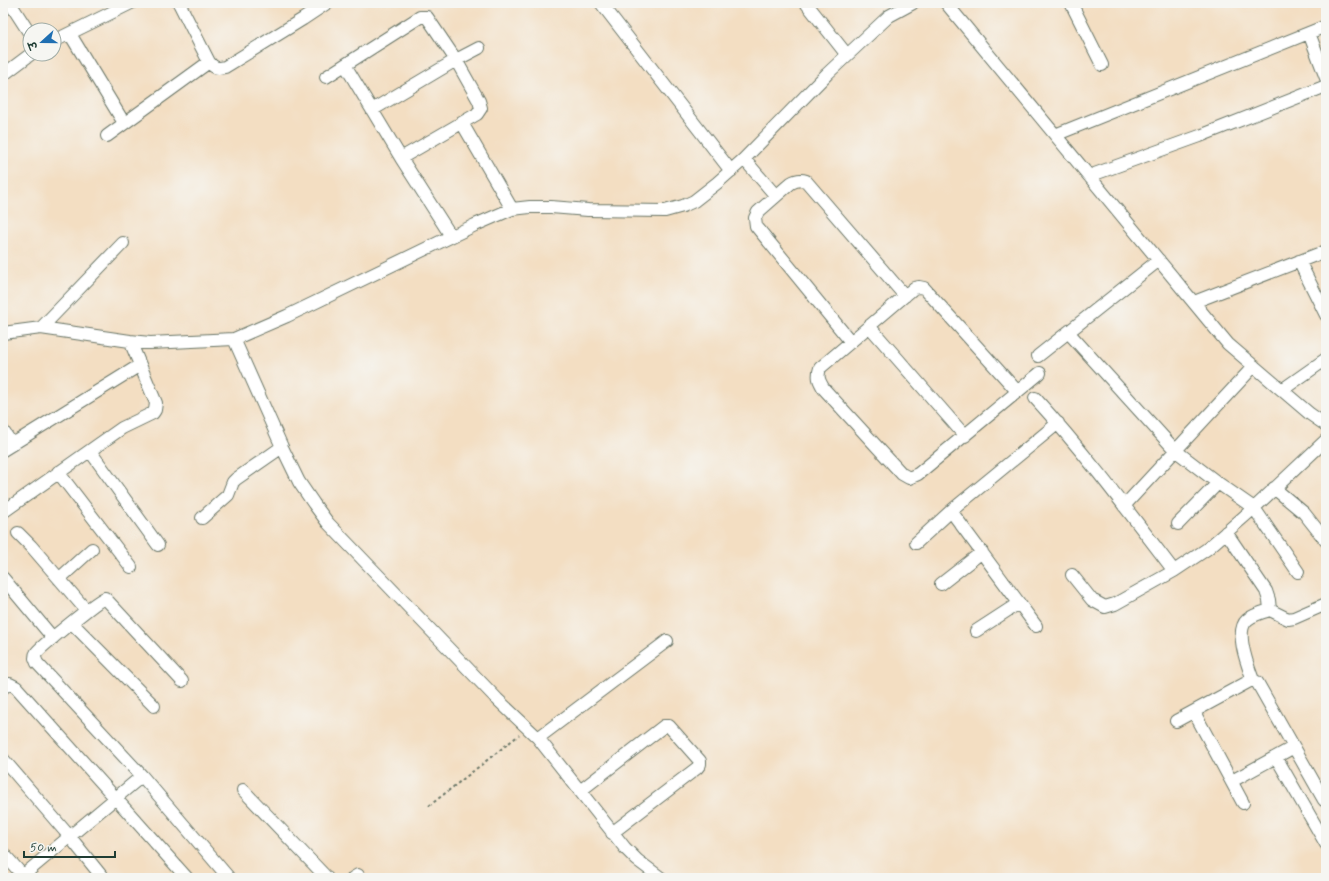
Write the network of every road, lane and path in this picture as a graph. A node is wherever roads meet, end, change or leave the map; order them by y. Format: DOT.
graph roads {
  1 [pos="10,3"];
  2 [pos="131,3"];
  3 [pos="179,3"];
  4 [pos="327,3"];
  5 [pos="600,3"];
  6 [pos="806,3"];
  7 [pos="913,3"];
  8 [pos="946,3"];
  9 [pos="1071,3"];
  10 [pos="22,22"];
  11 [pos="1326,26"];
  12 [pos="1310,33"];
  13 [pos="70,34"];
  14 [pos="62,38"];
  15 [pos="479,48"];
  16 [pos="847,55"];
  17 [pos="456,60"];
  18 [pos="22,61"];
  19 [pos="209,62"];
  20 [pos="344,65"];
  21 [pos="1102,65"];
  22 [pos="3,75"];
  23 [pos="326,77"];
  24 [pos="1326,78"];
  25 [pos="1326,86"];
  26 [pos="372,110"];
  27 [pos="124,123"];
  28 [pos="462,123"];
  29 [pos="1055,135"];
  30 [pos="108,136"];
  31 [pos="401,158"];
  32 [pos="744,159"];
  33 [pos="731,171"];
  34 [pos="1089,176"];
  35 [pos="776,196"];
  36 [pos="512,209"];
  37 [pos="451,236"];
  38 [pos="123,243"];
  39 [pos="1326,251"];
  40 [pos="1159,260"];
  41 [pos="1299,261"];
  42 [pos="905,296"];
  43 [pos="1194,302"];
  44 [pos="1326,315"];
  45 [pos="869,326"];
  46 [pos="41,328"];
  47 [pos="1068,332"];
  48 [pos="3,333"];
  49 [pos="234,339"];
  50 [pos="130,341"];
  51 [pos="851,342"];
  52 [pos="1038,356"];
  53 [pos="1326,359"];
  54 [pos="140,366"];
  55 [pos="1254,366"];
  56 [pos="1040,373"];
  57 [pos="1282,390"];
  58 [pos="1017,391"];
  59 [pos="1035,398"];
  60 [pos="1058,423"];
  61 [pos="1326,425"];
  62 [pos="3,431"];
  63 [pos="965,436"];
  64 [pos="1326,440"];
  65 [pos="7,447"];
  66 [pos="282,447"];
  67 [pos="90,451"];
  68 [pos="1176,451"];
  69 [pos="58,472"];
  70 [pos="1218,483"];
  71 [pos="1274,488"];
  72 [pos="1124,506"];
  73 [pos="1254,508"];
  74 [pos="951,511"];
  75 [pos="3,512"];
  76 [pos="202,518"];
  77 [pos="1178,524"];
  78 [pos="1226,532"];
  79 [pos="18,533"];
  80 [pos="1326,541"];
  81 [pos="916,543"];
  82 [pos="158,545"];
  83 [pos="92,549"];
  84 [pos="982,552"];
  85 [pos="131,567"];
  86 [pos="1174,571"];
  87 [pos="1298,572"];
  88 [pos="1072,575"];
  89 [pos="3,578"];
  90 [pos="59,579"];
  91 [pos="942,584"];
  92 [pos="1019,604"];
  93 [pos="1326,604"];
  94 [pos="86,610"];
  95 [pos="1270,610"];
  96 [pos="72,623"];
  97 [pos="1036,626"];
  98 [pos="976,631"];
  99 [pos="53,638"];
  100 [pos="667,641"];
  101 [pos="1253,680"];
  102 [pos="182,681"];
  103 [pos="3,688"];
  104 [pos="154,706"];
  105 [pos="1194,712"];
  106 [pos="1176,722"];
  107 [pos="528,728"];
  108 [pos="538,738"];
  109 [pos="1294,747"];
  110 [pos="1276,757"];
  111 [pos="3,759"];
  112 [pos="142,776"];
  113 [pos="1232,781"];
  114 [pos="243,790"];
  115 [pos="580,791"];
  116 [pos="116,798"];
  117 [pos="1325,799"];
  118 [pos="1244,802"];
  119 [pos="429,806"];
  120 [pos="1306,810"];
  121 [pos="612,833"];
  122 [pos="70,836"];
  123 [pos="1326,844"];
  124 [pos="3,852"];
  125 [pos="22,877"];
  126 [pos="103,878"];
  127 [pos="187,878"];
  128 [pos="229,878"];
  129 [pos="327,878"];
  130 [pos="661,878"];
  1 -- 10 [label="street"];
  2 -- 13 [label="street"];
  3 -- 19 [label="street"];
  4 -- 19 [label="street"];
  5 -- 33 [label="street"];
  6 -- 16 [label="street"];
  7 -- 16 [label="street"];
  8 -- 29 [label="street"];
  9 -- 21 [label="street"];
  11 -- 12 [label="street"];
  12 -- 24 [label="street"];
  12 -- 29 [label="street"];
  13 -- 14 [label="street"];
  13 -- 27 [label="street"];
  15 -- 17 [label="street"];
  16 -- 32 [label="street"];
  17 -- 20 [label="street"];
  17 -- 26 [label="street"];
  17 -- 28 [label="street"];
  18 -- 22 [label="street"];
  19 -- 27 [label="street"];
  20 -- 23 [label="street"];
  20 -- 26 [label="street"];
  25 -- 34 [label="street"];
  26 -- 31 [label="street"];
  27 -- 30 [label="street"];
  28 -- 31 [label="street"];
  28 -- 36 [label="street"];
  29 -- 34 [label="street"];
  31 -- 37 [label="street"];
  32 -- 33 [label="street"];
  32 -- 35 [label="street"];
  33 -- 36 [label="street"];
  34 -- 40 [label="street"];
  35 -- 42 [label="street"];
  35 -- 51 [label="street"];
  36 -- 37 [label="street"];
  37 -- 49 [label="street"];
  38 -- 46 [label="street"];
  39 -- 41 [label="street"];
  40 -- 43 [label="street"];
  40 -- 47 [label="street"];
  41 -- 43 [label="street"];
  41 -- 44 [label="street"];
  42 -- 45 [label="street"];
  42 -- 58 [label="street"];
  43 -- 55 [label="street"];
  45 -- 51 [label="street"];
  45 -- 63 [label="street"];
  46 -- 48 [label="street"];
  46 -- 50 [label="street"];
  47 -- 52 [label="street"];
  47 -- 68 [label="street"];
  49 -- 50 [label="street"];
  49 -- 66 [label="street"];
  50 -- 54 [label="street"];
  51 -- 63 [label="street"];
  53 -- 57 [label="street"];
  54 -- 65 [label="street"];
  54 -- 67 [label="street"];
  55 -- 57 [label="street"];
  55 -- 68 [label="street"];
  56 -- 58 [label="street"];
  57 -- 61 [label="street"];
  58 -- 63 [label="street"];
  59 -- 60 [label="street"];
  60 -- 72 [label="street"];
  60 -- 74 [label="street"];
  62 -- 65 [label="street"];
  64 -- 71 [label="street"];
  66 -- 76 [label="street"];
  66 -- 107 [label="street"];
  67 -- 69 [label="street"];
  67 -- 82 [label="street"];
  68 -- 70 [label="street"];
  68 -- 72 [label="street"];
  69 -- 75 [label="street"];
  69 -- 85 [label="street"];
  70 -- 73 [label="street"];
  70 -- 77 [label="street"];
  71 -- 73 [label="street"];
  71 -- 80 [label="street"];
  72 -- 86 [label="street"];
  73 -- 78 [label="street"];
  73 -- 87 [label="street"];
  74 -- 81 [label="street"];
  74 -- 84 [label="street"];
  78 -- 86 [label="street"];
  78 -- 95 [label="street"];
  79 -- 90 [label="street"];
  83 -- 90 [label="street"];
  84 -- 91 [label="street"];
  84 -- 92 [label="street"];
  86 -- 88 [label="street"];
  89 -- 99 [label="street"];
  90 -- 94 [label="street"];
  92 -- 97 [label="street"];
  92 -- 98 [label="street"];
  93 -- 95 [label="street"];
  94 -- 96 [label="street"];
  94 -- 102 [label="street"];
  95 -- 101 [label="street"];
  96 -- 99 [label="street"];
  96 -- 104 [label="street"];
  99 -- 112 [label="street"];
  100 -- 108 [label="street"];
  101 -- 105 [label="street"];
  101 -- 109 [label="street"];
  103 -- 116 [label="street"];
  105 -- 106 [label="street"];
  105 -- 113 [label="street"];
  107 -- 108 [label="street"];
  107 -- 119 [label="path"];
  108 -- 115 [label="street"];
  109 -- 110 [label="street"];
  109 -- 117 [label="street"];
  110 -- 113 [label="street"];
  110 -- 120 [label="street"];
  111 -- 122 [label="street"];
  112 -- 116 [label="street"];
  112 -- 128 [label="street"];
  113 -- 118 [label="street"];
  114 -- 129 [label="street"];
  115 -- 121 [label="street"];
  115 -- 121 [label="street"];
  116 -- 122 [label="street"];
  116 -- 127 [label="street"];
  117 -- 120 [label="street"];
  120 -- 123 [label="street"];
  121 -- 130 [label="street"];
  122 -- 125 [label="street"];
  122 -- 126 [label="street"];
  124 -- 125 [label="street"];
}
